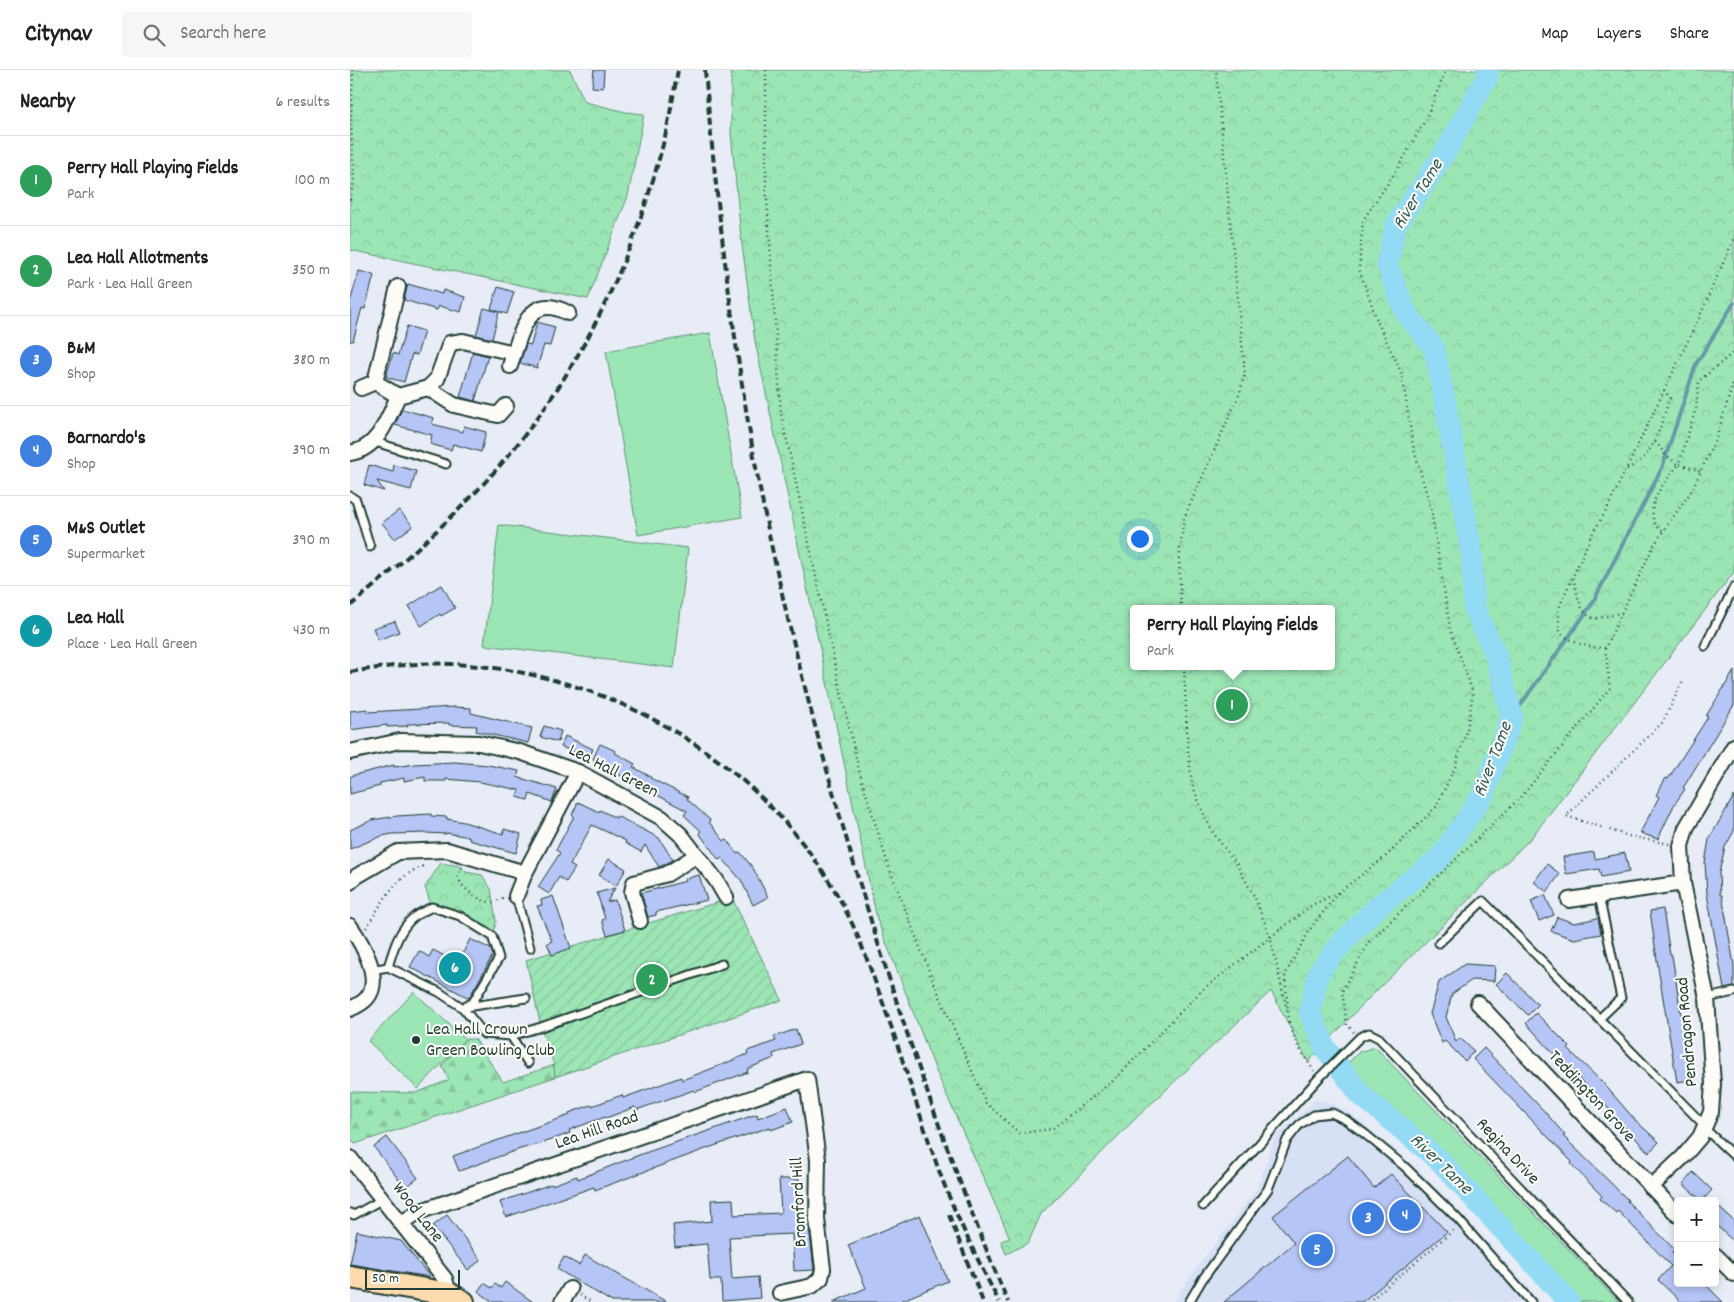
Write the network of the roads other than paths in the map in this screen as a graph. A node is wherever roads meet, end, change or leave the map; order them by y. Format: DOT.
graph roads {
  1 [pos="398,287"];
  2 [pos="568,312"];
  3 [pos="375,382"];
  4 [pos="361,388"];
  5 [pos="428,388"];
  6 [pos="398,396"];
  7 [pos="506,406"];
  8 [pos="372,441"];
  9 [pos="350,453"];
  10 [pos="446,464"];
  11 [pos="350,496"];
  12 [pos="370,546"];
  13 [pos="1734,587"];
  14 [pos="1705,646"];
  15 [pos="1734,746"];
  16 [pos="350,752"];
  17 [pos="578,772"];
  18 [pos="697,855"];
  19 [pos="526,873"];
  20 [pos="350,882"];
  21 [pos="1683,883"];
  22 [pos="516,896"];
  23 [pos="1599,896"];
  24 [pos="726,897"];
  25 [pos="1570,900"];
  26 [pos="640,921"];
  27 [pos="356,928"];
  28 [pos="1439,943"];
  29 [pos="530,948"];
  30 [pos="722,964"];
  31 [pos="388,967"];
  32 [pos="371,970"];
  33 [pos="1734,992"];
  34 [pos="526,998"];
  35 [pos="1708,998"];
  36 [pos="1478,1003"];
  37 [pos="463,1008"];
  38 [pos="350,1009"];
  39 [pos="1599,1018"];
  40 [pos="511,1036"];
  41 [pos="528,1063"];
  42 [pos="806,1079"];
  43 [pos="1704,1127"];
  44 [pos="1734,1156"];
  45 [pos="350,1158"];
  46 [pos="1651,1187"];
  47 [pos="383,1199"];
  48 [pos="1203,1206"];
  49 [pos="1674,1211"];
  50 [pos="350,1213"];
  51 [pos="402,1223"];
  52 [pos="1719,1259"];
  53 [pos="1734,1274"];
  54 [pos="350,1277"];
  55 [pos="570,1289"];
  56 [pos="780,1294"];
  57 [pos="456,1298"];
  58 [pos="562,1302"];
  59 [pos="1189,1302"];
  60 [pos="1531,1302"];
  61 [pos="1628,1302"];
  1 -- 3 [label="street"];
  2 -- 5 [label="street"];
  3 -- 4 [label="street"];
  3 -- 6 [label="street"];
  5 -- 6 [label="street"];
  5 -- 7 [label="street"];
  6 -- 8 [label="street"];
  8 -- 9 [label="street"];
  8 -- 10 [label="lane"];
  11 -- 12 [label="lane"];
  13 -- 14 [label="lane"];
  15 -- 21 [label="street, Pendragon Road"];
  16 -- 17 [label="street, Lea Hall Green"];
  17 -- 18 [label="street, Lea Hall Green"];
  17 -- 19 [label="street"];
  18 -- 24 [label="street, Lea Hall Green"];
  18 -- 26 [label="street"];
  19 -- 20 [label="street"];
  19 -- 22 [label="street"];
  21 -- 23 [label="street"];
  21 -- 35 [label="street, Pendragon Road"];
  22 -- 29 [label="lane"];
  23 -- 25 [label="street"];
  23 -- 39 [label="lane"];
  27 -- 32 [label="street"];
  28 -- 39 [label="lane"];
  30 -- 40 [label="lane"];
  31 -- 32 [label="lane"];
  31 -- 37 [label="lane"];
  31 -- 37 [label="lane"];
  32 -- 38 [label="street"];
  33 -- 35 [label="lane"];
  34 -- 37 [label="lane"];
  35 -- 43 [label="street, Pendragon Road"];
  36 -- 46 [label="street, Teddington Grove"];
  37 -- 40 [label="lane"];
  39 -- 43 [label="lane"];
  40 -- 41 [label="lane"];
  42 -- 51 [label="street, Lea Hill Road"];
  42 -- 56 [label="street, Bromford Hill"];
  43 -- 44 [label="lane"];
  43 -- 46 [label="street, Pendragon Road"];
  45 -- 47 [label="street, Wood Lane"];
  46 -- 49 [label="street, Teddington Grove"];
  47 -- 50 [label="lane"];
  47 -- 51 [label="street, Wood Lane"];
  48 -- 61 [label="lane, Regina Drive"];
  51 -- 57 [label="street, Wood Lane"];
  52 -- 53 [label="street"];
  54 -- 57 [label="main road"];
  55 -- 58 [label="street"];
  59 -- 60 [label="lane"];
}
